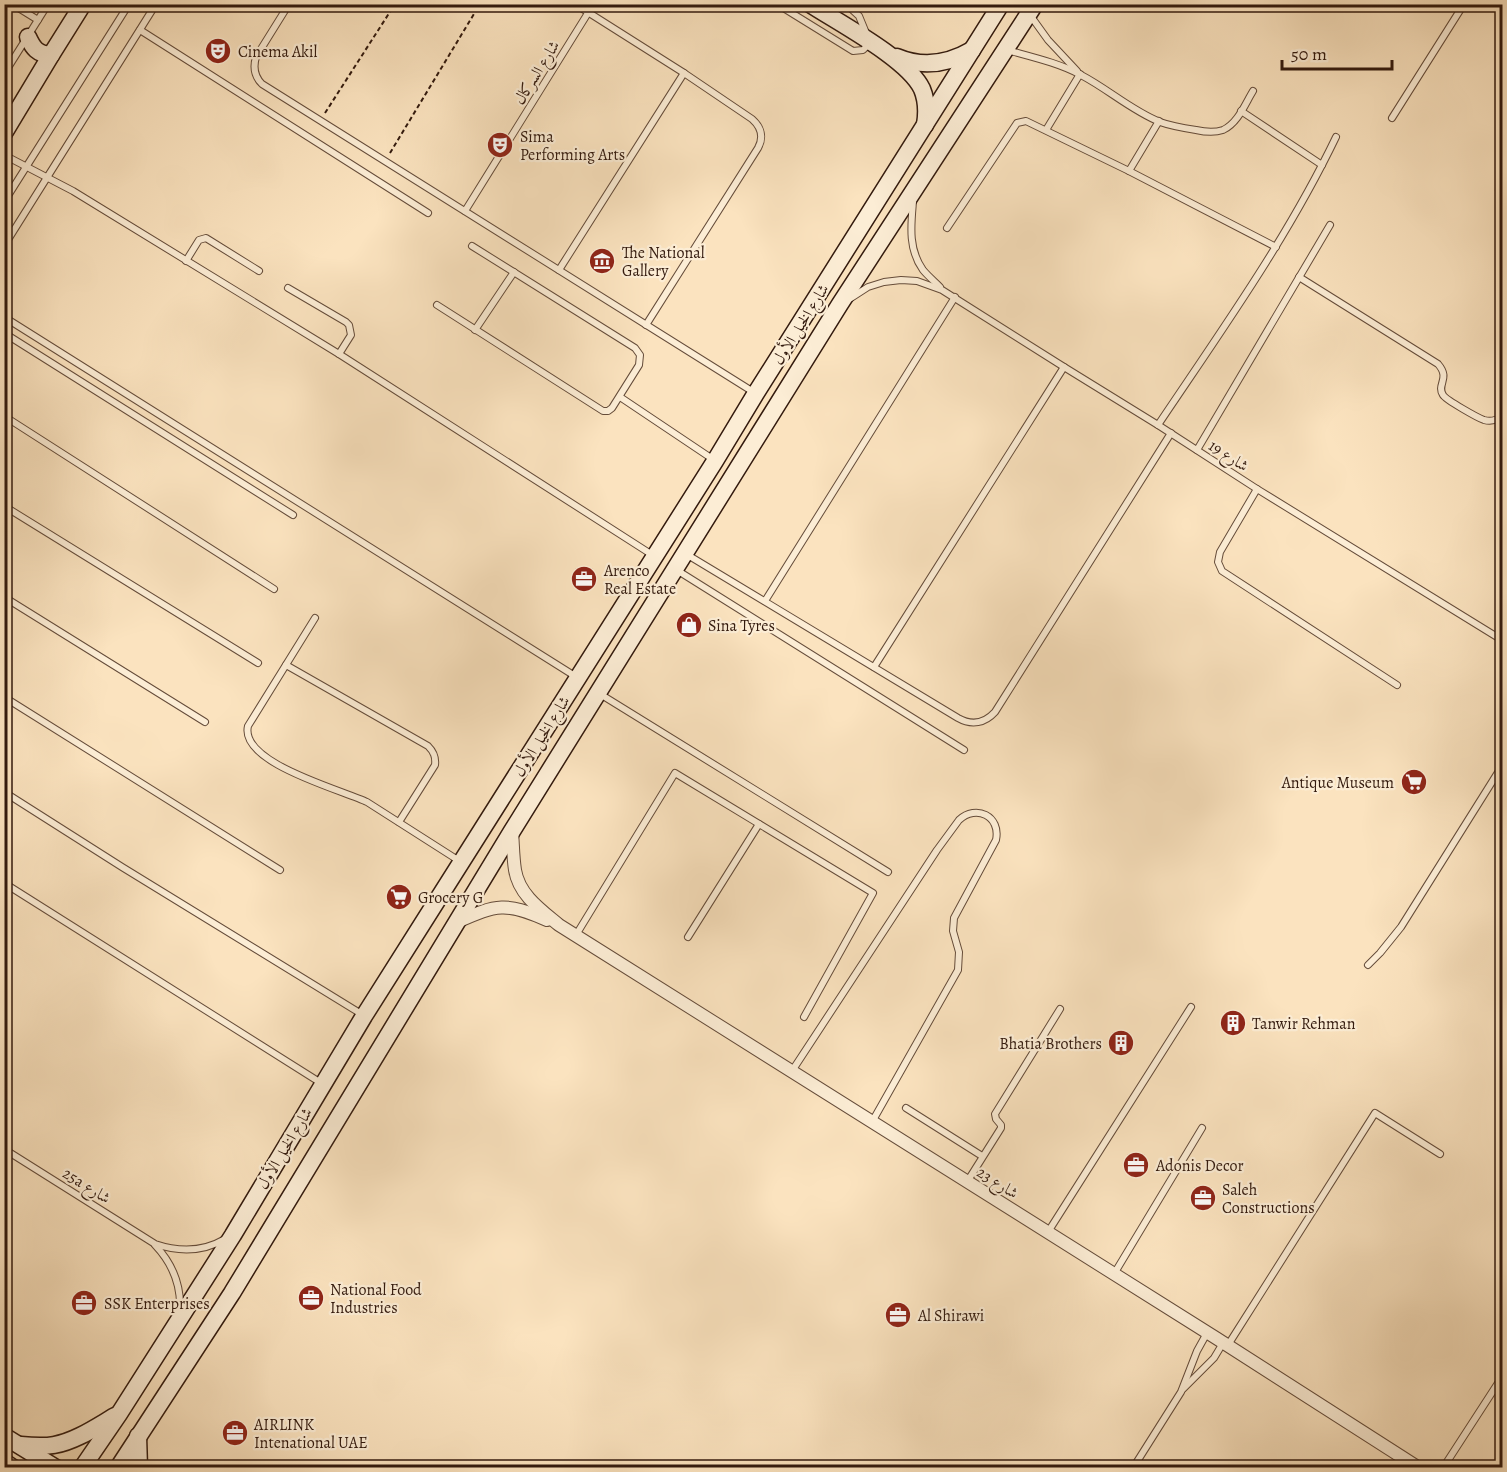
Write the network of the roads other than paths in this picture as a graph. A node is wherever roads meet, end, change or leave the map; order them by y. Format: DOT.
graph roads {
  1 [pos="12,4"];
  2 [pos="48,4"];
  3 [pos="83,4"];
  4 [pos="129,4"];
  5 [pos="156,4"];
  6 [pos="289,4"];
  7 [pos="575,4"];
  8 [pos="777,4"];
  9 [pos="810,4"];
  10 [pos="846,4"];
  11 [pos="1001,4"];
  12 [pos="1371,4"];
  13 [pos="1392,4"];
  14 [pos="1464,4"];
  15 [pos="1032,9"];
  16 [pos="588,13"];
  17 [pos="38,20"];
  18 [pos="140,30"];
  19 [pos="28,37"];
  20 [pos="878,47"];
  21 [pos="1007,49"];
  22 [pos="972,51"];
  23 [pos="51,55"];
  24 [pos="684,73"];
  25 [pos="4,74"];
  26 [pos="1080,74"];
  27 [pos="1253,91"];
  28 [pos="1241,111"];
  29 [pos="1392,118"];
  30 [pos="1159,122"];
  31 [pos="925,126"];
  32 [pos="1046,130"];
  33 [pos="4,133"];
  34 [pos="1336,137"];
  35 [pos="4,155"];
  36 [pos="1322,165"];
  37 [pos="27,167"];
  38 [pos="1129,171"];
  39 [pos="47,177"];
  40 [pos="914,190"];
  41 [pos="4,202"];
  42 [pos="465,211"];
  43 [pos="428,213"];
  44 [pos="1330,225"];
  45 [pos="947,228"];
  46 [pos="4,246"];
  47 [pos="472,246"];
  48 [pos="1276,247"];
  49 [pos="186,261"];
  50 [pos="559,270"];
  51 [pos="259,271"];
  52 [pos="514,272"];
  53 [pos="1299,278"];
  54 [pos="288,288"];
  55 [pos="942,290"];
  56 [pos="955,297"];
  57 [pos="840,304"];
  58 [pos="437,305"];
  59 [pos="4,317"];
  60 [pos="646,325"];
  61 [pos="475,330"];
  62 [pos="4,333"];
  63 [pos="339,354"];
  64 [pos="1064,367"];
  65 [pos="756,393"];
  66 [pos="620,397"];
  67 [pos="4,416"];
  68 [pos="1503,416"];
  69 [pos="1158,425"];
  70 [pos="1171,433"];
  71 [pos="1197,450"];
  72 [pos="715,460"];
  73 [pos="1257,489"];
  74 [pos="4,506"];
  75 [pos="293,515"];
  76 [pos="685,553"];
  77 [pos="654,556"];
  78 [pos="675,569"];
  79 [pos="274,589"];
  80 [pos="4,597"];
  81 [pos="765,601"];
  82 [pos="315,618"];
  83 [pos="1503,640"];
  84 [pos="258,663"];
  85 [pos="286,665"];
  86 [pos="874,667"];
  87 [pos="578,678"];
  88 [pos="1397,685"];
  89 [pos="598,693"];
  90 [pos="4,697"];
  91 [pos="205,722"];
  92 [pos="964,750"];
  93 [pos="1503,766"];
  94 [pos="4,792"];
  95 [pos="399,822"];
  96 [pos="759,824"];
  97 [pos="512,831"];
  98 [pos="462,862"];
  99 [pos="280,870"];
  100 [pos="888,872"];
  101 [pos="4,883"];
  102 [pos="457,922"];
  103 [pos="560,925"];
  104 [pos="575,936"];
  105 [pos="688,937"];
  106 [pos="1368,964"];
  107 [pos="1191,1007"];
  108 [pos="1060,1009"];
  109 [pos="364,1016"];
  110 [pos="804,1017"];
  111 [pos="792,1071"];
  112 [pos="323,1083"];
  113 [pos="906,1108"];
  114 [pos="872,1122"];
  115 [pos="1202,1128"];
  116 [pos="4,1149"];
  117 [pos="1440,1154"];
  118 [pos="982,1156"];
  119 [pos="967,1182"];
  120 [pos="1048,1232"];
  121 [pos="232,1235"];
  122 [pos="155,1244"];
  123 [pos="1114,1274"];
  124 [pos="179,1319"];
  125 [pos="1208,1333"];
  126 [pos="1226,1344"];
  127 [pos="1503,1377"];
  128 [pos="1180,1392"];
  129 [pos="119,1414"];
  130 [pos="4,1436"];
  131 [pos="138,1436"];
  132 [pos="20,1445"];
  133 [pos="4,1462"];
  134 [pos="1413,1466"];
  135 [pos="13,1467"];
  136 [pos="56,1467"];
  137 [pos="82,1467"];
  138 [pos="118,1467"];
  139 [pos="140,1467"];
  140 [pos="1133,1467"];
  141 [pos="1443,1467"];
  1 -- 17 [label="lane"];
  2 -- 17 [label="lane"];
  3 -- 23 [label="main road"];
  4 -- 37 [label="lane"];
  5 -- 18 [label="lane"];
  6 -- 42 [label="lane"];
  7 -- 16 [label="lane"];
  8 -- 20 [label="lane"];
  9 -- 20 [label="main road"];
  10 -- 20 [label="lane"];
  11 -- 22 [label="main road, شارع الخيل الأول"];
  12 -- 13 [label="lane"];
  14 -- 29 [label="lane"];
  15 -- 21 [label="main road, شارع الخيل الأول"];
  15 -- 26 [label="lane"];
  16 -- 24 [label="lane"];
  16 -- 42 [label="lane, شارع السركال"];
  17 -- 19 [label="lane"];
  18 -- 39 [label="lane"];
  18 -- 43 [label="lane"];
  19 -- 23 [label="main road"];
  19 -- 25 [label="lane"];
  20 -- 22 [label="main road"];
  20 -- 31 [label="main road"];
  21 -- 26 [label="lane"];
  21 -- 40 [label="main road, شارع الخيل الأول"];
  22 -- 31 [label="main road, شارع الخيل الأول"];
  23 -- 33 [label="main road"];
  24 -- 50 [label="lane"];
  24 -- 60 [label="lane"];
  26 -- 30 [label="lane"];
  26 -- 32 [label="lane"];
  27 -- 28 [label="lane"];
  28 -- 30 [label="lane"];
  28 -- 36 [label="lane"];
  30 -- 38 [label="lane"];
  31 -- 65 [label="main road, شارع الخيل الأول"];
  32 -- 38 [label="lane"];
  32 -- 45 [label="lane"];
  34 -- 36 [label="lane"];
  35 -- 37 [label="lane"];
  36 -- 48 [label="lane"];
  37 -- 39 [label="lane"];
  37 -- 41 [label="lane"];
  38 -- 48 [label="lane"];
  39 -- 46 [label="lane"];
  39 -- 49 [label="lane"];
  40 -- 55 [label="lane, شارع 19"];
  40 -- 57 [label="main road, شارع الخيل الأول"];
  42 -- 50 [label="lane"];
  44 -- 53 [label="lane"];
  47 -- 52 [label="lane"];
  48 -- 69 [label="lane"];
  49 -- 51 [label="lane"];
  49 -- 63 [label="lane"];
  50 -- 60 [label="lane"];
  52 -- 61 [label="lane"];
  52 -- 66 [label="lane"];
  53 -- 68 [label="lane"];
  53 -- 71 [label="lane"];
  54 -- 63 [label="lane"];
  55 -- 56 [label="lane, شارع 19"];
  55 -- 57 [label="lane, شارع 19"];
  56 -- 64 [label="lane, شارع 19"];
  56 -- 81 [label="lane"];
  57 -- 76 [label="main road, شارع الخيل الأول"];
  58 -- 61 [label="lane"];
  59 -- 87 [label="lane"];
  60 -- 65 [label="lane"];
  61 -- 66 [label="lane"];
  62 -- 75 [label="lane"];
  63 -- 77 [label="lane"];
  64 -- 69 [label="lane, شارع 19"];
  64 -- 86 [label="lane"];
  65 -- 72 [label="main road, شارع الخيل الأول"];
  66 -- 72 [label="lane"];
  67 -- 79 [label="lane"];
  69 -- 70 [label="lane, شارع 19"];
  70 -- 71 [label="lane, شارع 19"];
  70 -- 86 [label="lane"];
  71 -- 73 [label="lane, شارع 19"];
  72 -- 77 [label="main road, شارع الخيل الأول"];
  73 -- 83 [label="lane, شارع 19"];
  73 -- 88 [label="lane"];
  74 -- 84 [label="lane"];
  76 -- 78 [label="main road, شارع الخيل الأول"];
  76 -- 81 [label="lane"];
  77 -- 87 [label="main road, شارع الخيل الأول"];
  78 -- 89 [label="main road, شارع الخيل الأول"];
  78 -- 92 [label="lane"];
  80 -- 91 [label="lane"];
  81 -- 86 [label="lane"];
  82 -- 85 [label="lane"];
  85 -- 95 [label="lane"];
  85 -- 95 [label="lane"];
  87 -- 98 [label="main road, شارع الخيل الأول"];
  89 -- 97 [label="main road, شارع الخيل الأول"];
  89 -- 100 [label="lane"];
  90 -- 99 [label="lane"];
  93 -- 106 [label="lane"];
  94 -- 109 [label="lane"];
  95 -- 98 [label="lane"];
  96 -- 104 [label="lane"];
  96 -- 105 [label="lane"];
  96 -- 110 [label="lane"];
  97 -- 102 [label="main road, شارع الخيل الأول"];
  97 -- 103 [label="street, شارع 23"];
  98 -- 109 [label="main road, شارع الخيل الأول"];
  101 -- 112 [label="lane"];
  102 -- 103 [label="street, شارع 23"];
  102 -- 131 [label="main road, شارع الخيل الأول"];
  103 -- 104 [label="street, شارع 23"];
  104 -- 111 [label="street, شارع 23"];
  107 -- 120 [label="lane"];
  108 -- 118 [label="lane"];
  109 -- 112 [label="main road, شارع الخيل الأول"];
  111 -- 114 [label="street, شارع 23"];
  111 -- 114 [label="lane"];
  112 -- 121 [label="main road, شارع الخيل الأول"];
  113 -- 118 [label="lane"];
  114 -- 119 [label="street, شارع 23"];
  115 -- 123 [label="lane"];
  116 -- 122 [label="lane, 25a شارع"];
  117 -- 126 [label="lane"];
  118 -- 119 [label="lane"];
  119 -- 120 [label="street, شارع 23"];
  120 -- 123 [label="street, شارع 23"];
  121 -- 122 [label="lane, 25a شارع"];
  121 -- 124 [label="main road, شارع الخيل الأول"];
  122 -- 124 [label="lane, 25a شارع"];
  123 -- 125 [label="street, شارع 23"];
  124 -- 129 [label="main road, شارع الخيل الأول"];
  125 -- 126 [label="street, شارع 23"];
  125 -- 128 [label="lane"];
  126 -- 128 [label="lane"];
  126 -- 134 [label="street, شارع 23"];
  127 -- 141 [label="lane"];
  128 -- 140 [label="lane"];
  129 -- 132 [label="main road"];
  129 -- 137 [label="main road, شارع الخيل الأول"];
  130 -- 132 [label="main road"];
  131 -- 138 [label="main road, شارع الخيل الأول"];
  131 -- 139 [label="main road"];
  132 -- 136 [label="main road"];
  133 -- 135 [label="main road"];
}
